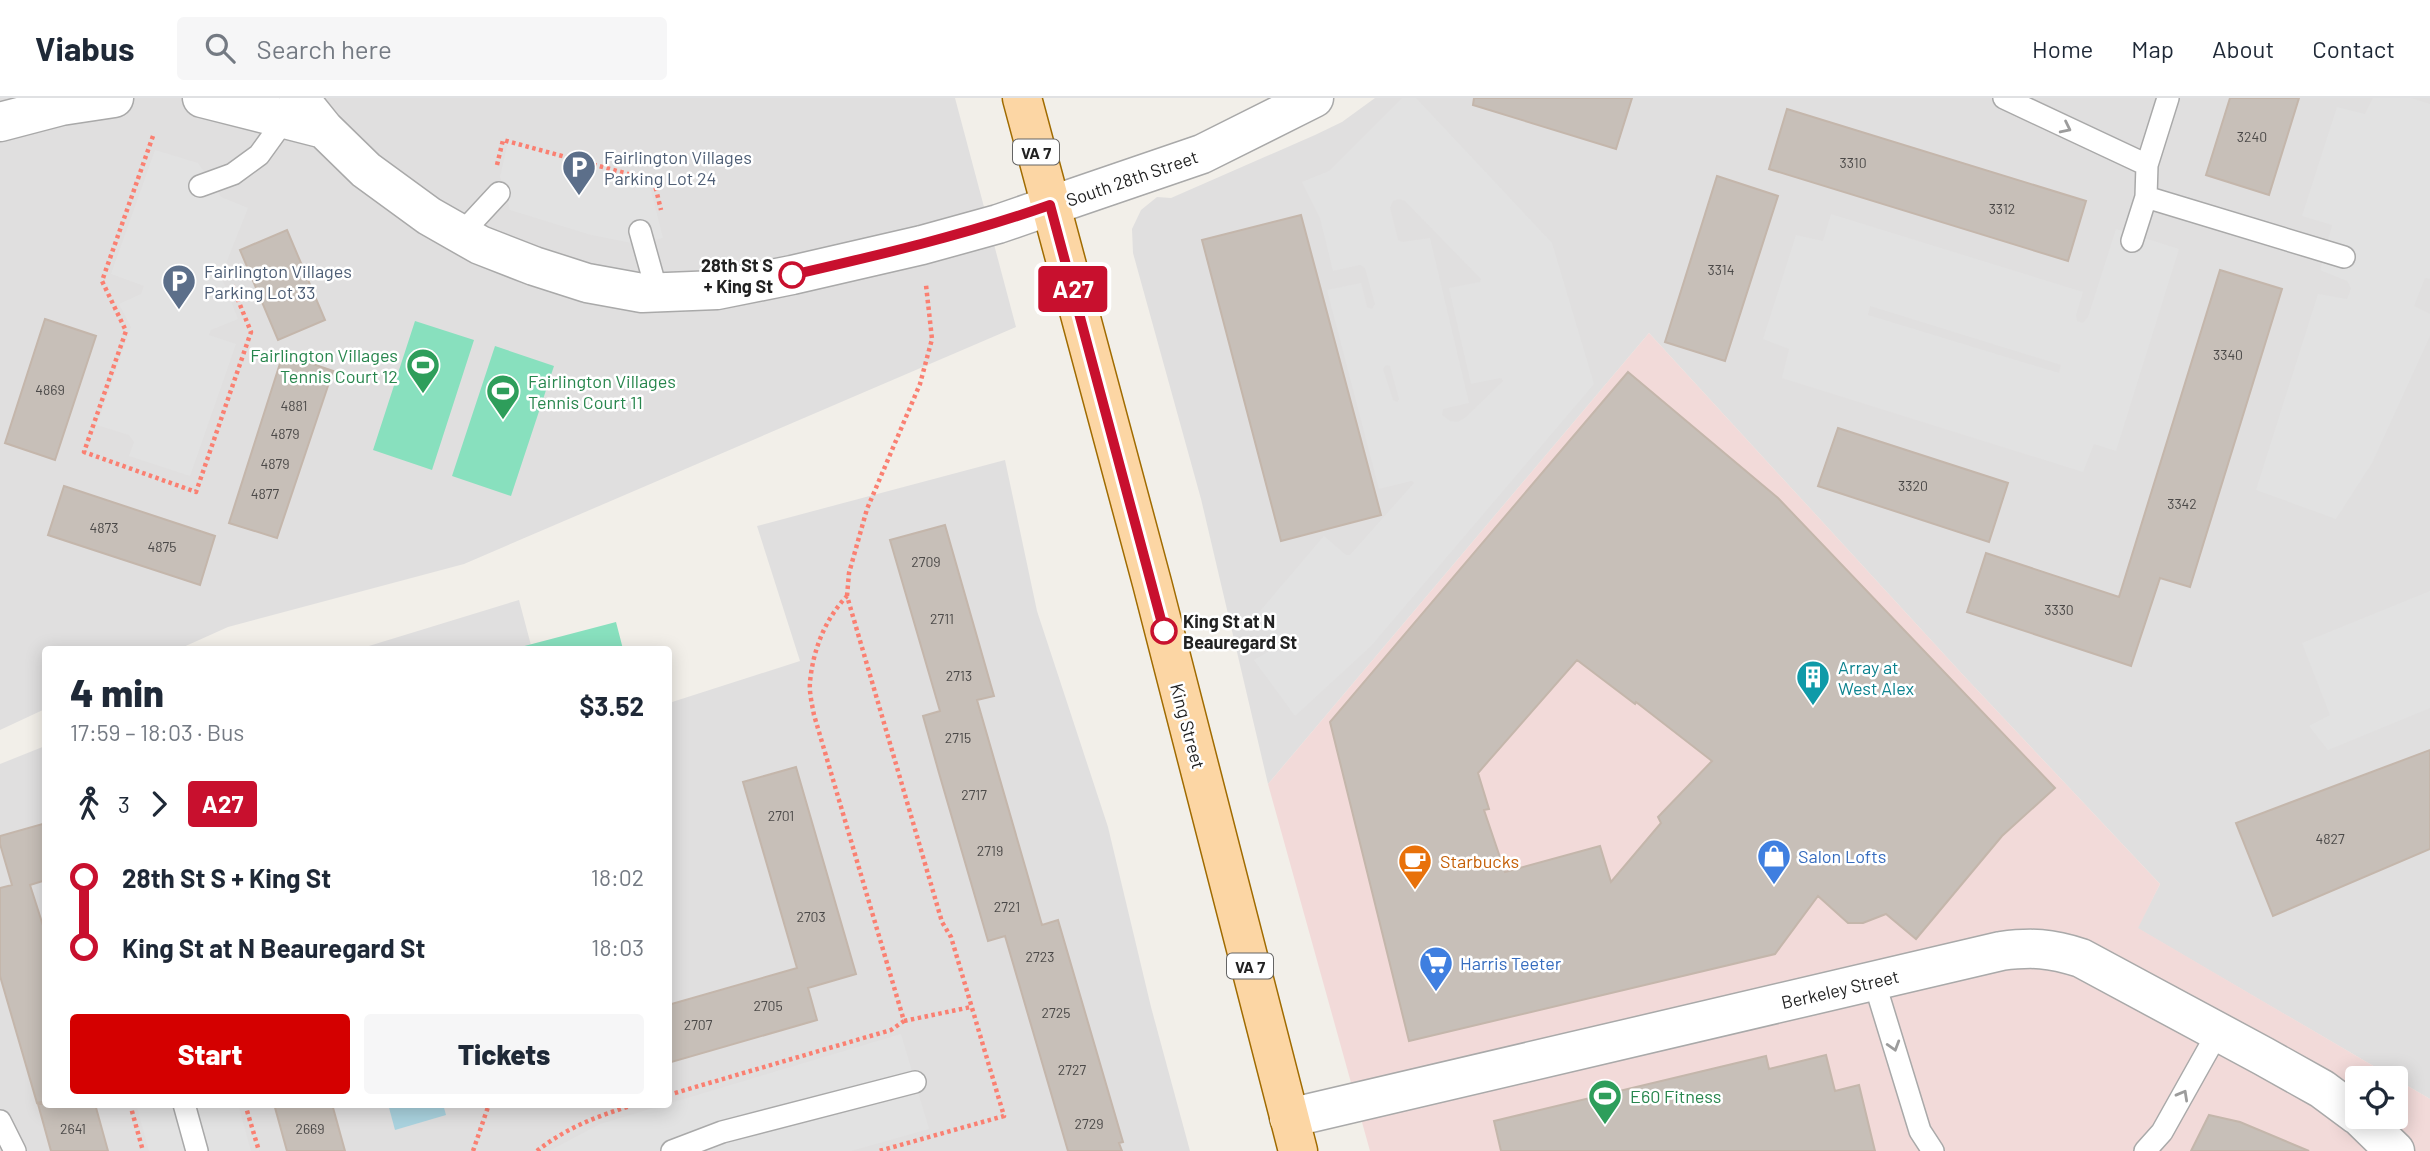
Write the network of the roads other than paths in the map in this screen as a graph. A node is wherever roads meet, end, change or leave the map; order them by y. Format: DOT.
graph roads {
  1 [pos="114,98"];
  2 [pos="202,98"];
  3 [pos="1022,98"];
  4 [pos="2004,98"];
  5 [pos="2168,98"];
  6 [pos="1301,101"];
  7 [pos="292,109"];
  8 [pos="0,122"];
  9 [pos="2147,165"];
  10 [pos="497,184"];
  11 [pos="200,186"];
  12 [pos="2146,197"];
  13 [pos="1050,205"];
  14 [pos="640,232"];
  15 [pos="461,234"];
  16 [pos="2132,241"];
  17 [pos="2344,257"];
  18 [pos="657,292"];
  19 [pos="1874,981"];
  20 [pos="2218,1032"];
  21 [pos="915,1082"];
  22 [pos="2345,1106"];
  23 [pos="185,1108"];
  24 [pos="0,1121"];
  25 [pos="2372,1129"];
  26 [pos="1294,1134"];
  27 [pos="15,1151"];
  28 [pos="197,1151"];
  29 [pos="672,1151"];
  30 [pos="1933,1151"];
  31 [pos="2145,1151"];
  32 [pos="2395,1151"];
  1 -- 8 [label="street"];
  2 -- 7 [label="street"];
  3 -- 13 [label="main road, King Street / VA 7"];
  4 -- 9 [label="lane, one-way"];
  5 -- 9 [label="lane"];
  6 -- 13 [label="street, South 28th Street"];
  7 -- 11 [label="lane"];
  7 -- 15 [label="street, South 28th Street"];
  9 -- 12 [label="lane"];
  10 -- 15 [label="lane"];
  12 -- 16 [label="lane"];
  12 -- 17 [label="lane"];
  13 -- 18 [label="street, South 28th Street"];
  13 -- 26 [label="main road, King Street / VA 7"];
  14 -- 18 [label="lane"];
  15 -- 18 [label="street, South 28th Street"];
  19 -- 20 [label="street, Berkeley Street"];
  19 -- 26 [label="street, Berkeley Street"];
  19 -- 30 [label="lane, one-way"];
  20 -- 22 [label="street, Berkeley Street"];
  31 -- 20 [label="lane, one-way"];
  21 -- 29 [label="lane"];
  23 -- 28 [label="lane"];
  24 -- 27 [label="lane"];
  25 -- 32 [label="street, Berkeley Street"];
}
